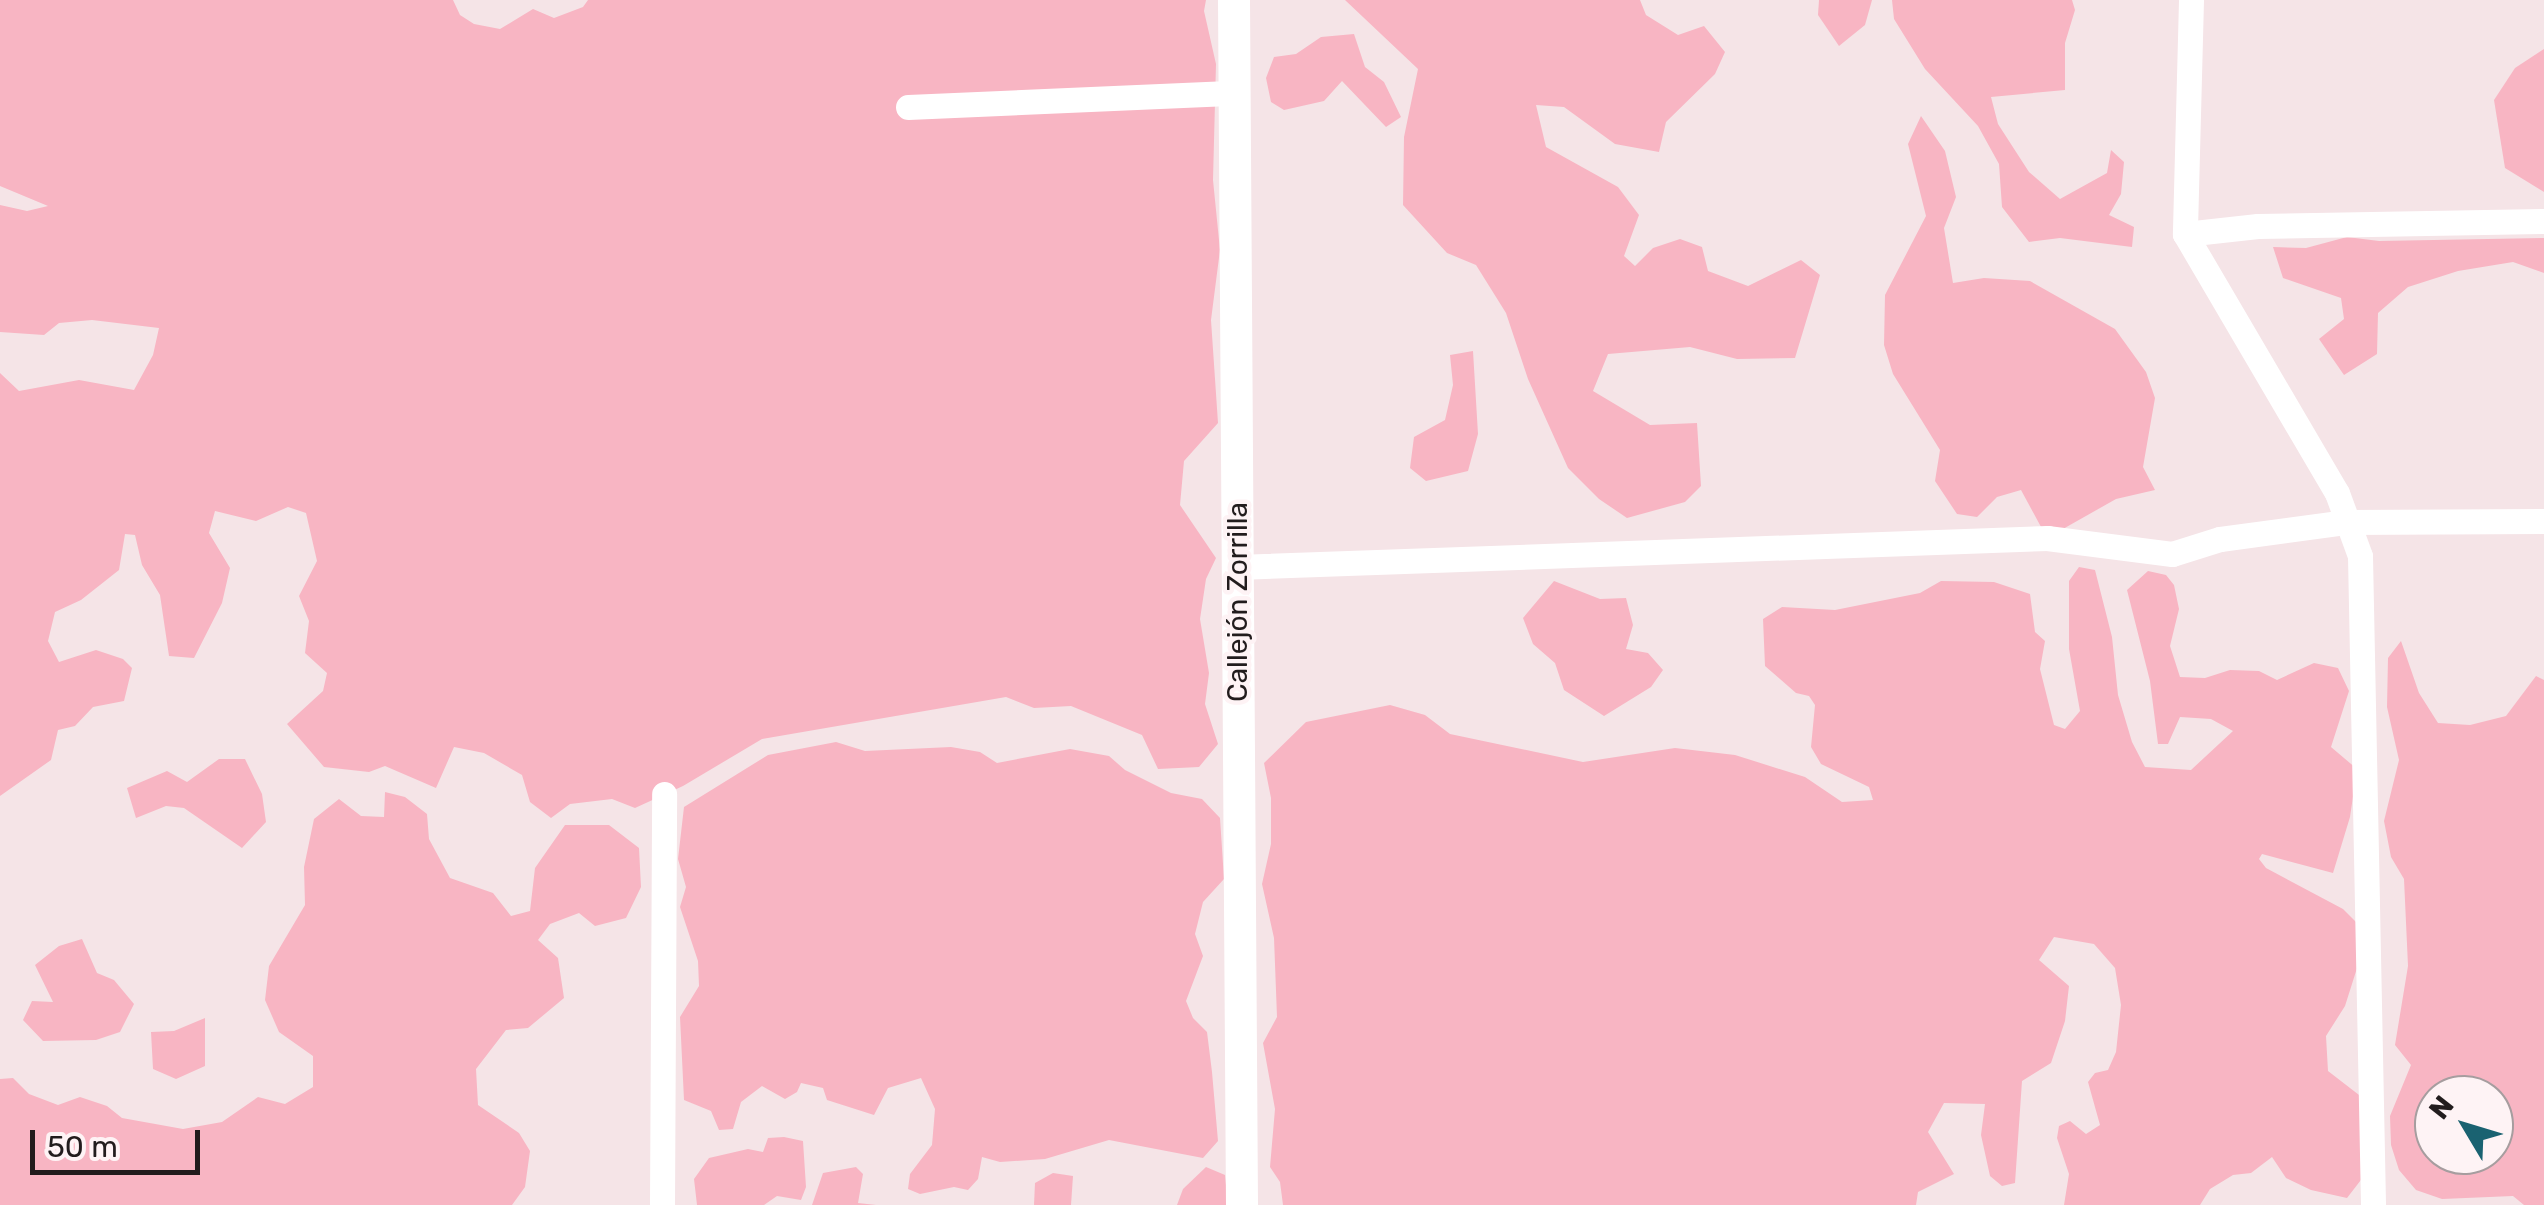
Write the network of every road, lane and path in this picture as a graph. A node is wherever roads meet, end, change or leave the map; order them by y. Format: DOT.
graph roads {
  1 [pos="1234,0"];
  2 [pos="2191,0"];
  3 [pos="1236,93"];
  4 [pos="908,108"];
  5 [pos="2544,221"];
  6 [pos="2185,234"];
  7 [pos="2544,521"];
  8 [pos="2345,522"];
  9 [pos="1237,567"];
  10 [pos="664,794"];
  11 [pos="662,1205"];
  12 [pos="1242,1205"];
  13 [pos="2373,1205"];
  1 -- 3 [label="street, Callejón Zorrilla"];
  2 -- 6 [label="street"];
  3 -- 4 [label="street"];
  3 -- 9 [label="street, Callejón Zorrilla"];
  5 -- 6 [label="street"];
  6 -- 8 [label="street"];
  7 -- 8 [label="street"];
  8 -- 9 [label="street"];
  8 -- 13 [label="street"];
  9 -- 12 [label="street, Callejón Zorrilla"];
  10 -- 11 [label="street"];
}
